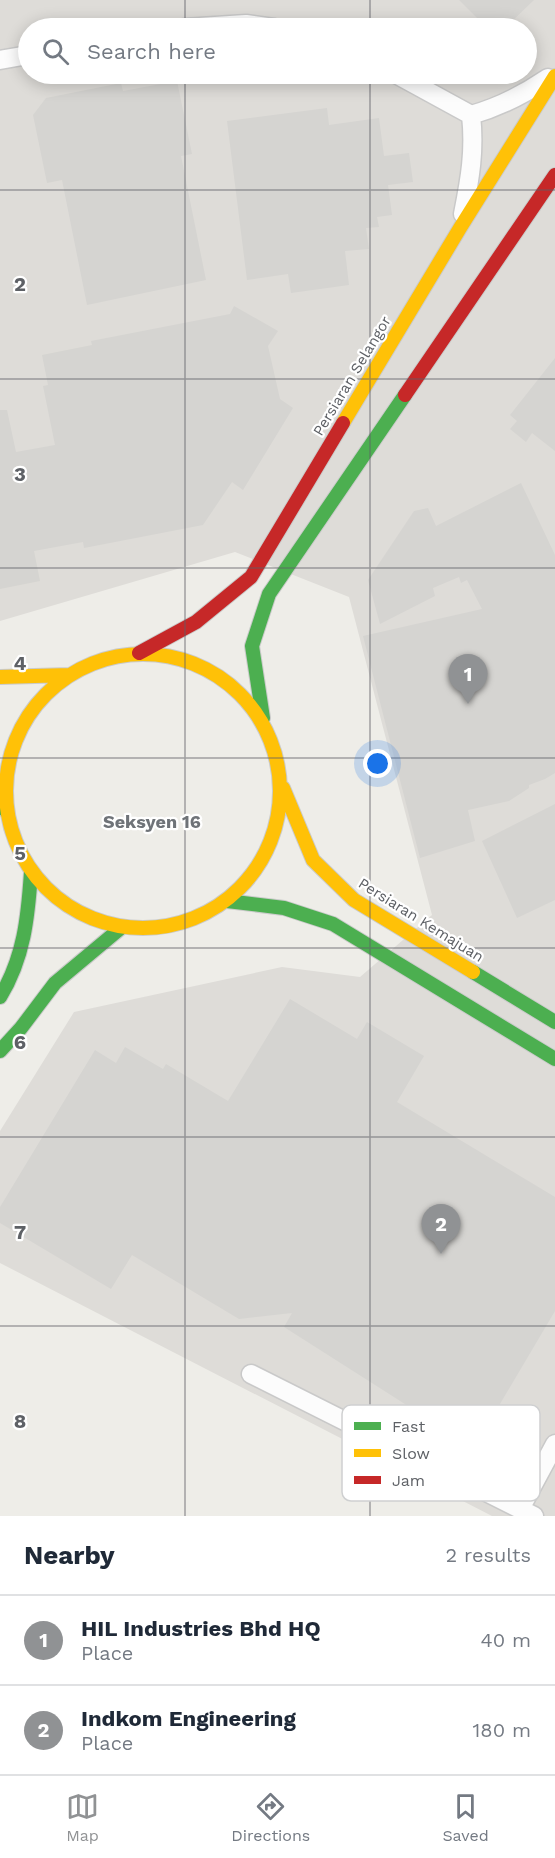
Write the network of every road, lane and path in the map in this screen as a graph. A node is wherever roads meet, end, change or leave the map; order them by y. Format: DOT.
graph roads {
  1 [pos="18,57"];
  2 [pos="0,60"];
  3 [pos="555,75"];
  4 [pos="414,84"];
  5 [pos="471,115"];
  6 [pos="555,175"];
  7 [pos="460,228"];
  8 [pos="139,653"];
  9 [pos="69,675"];
  10 [pos="0,677"];
  11 [pos="264,722"];
  12 [pos="282,786"];
  13 [pos="3,806"];
  14 [pos="31,872"];
  15 [pos="227,901"];
  16 [pos="122,927"];
  17 [pos="0,997"];
  18 [pos="555,1022"];
  19 [pos="0,1051"];
  20 [pos="555,1059"];
  21 [pos="251,1374"];
  22 [pos="342,1420"];
  23 [pos="555,1444"];
  24 [pos="540,1481"];
  25 [pos="503,1501"];
  26 [pos="527,1513"];
  1 -- 2 [label="street"];
  3 -- 5 [label="street"];
  3 -- 7 [label="main road, Persiaran Selangor"];
  4 -- 5 [label="street"];
  5 -- 7 [label="street"];
  6 -- 11 [label="main road"];
  7 -- 8 [label="main road, Persiaran Selangor"];
  8 -- 9 [label="main road"];
  8 -- 11 [label="main road"];
  9 -- 10 [label="main road"];
  9 -- 13 [label="main road"];
  11 -- 12 [label="main road"];
  12 -- 15 [label="main road"];
  12 -- 18 [label="main road, Persiaran Kemajuan"];
  13 -- 14 [label="main road"];
  14 -- 16 [label="main road"];
  14 -- 17 [label="main road"];
  15 -- 16 [label="main road"];
  15 -- 20 [label="main road"];
  16 -- 19 [label="main road"];
  21 -- 22 [label="street"];
  23 -- 24 [label="street"];
  25 -- 26 [label="street"];
}
